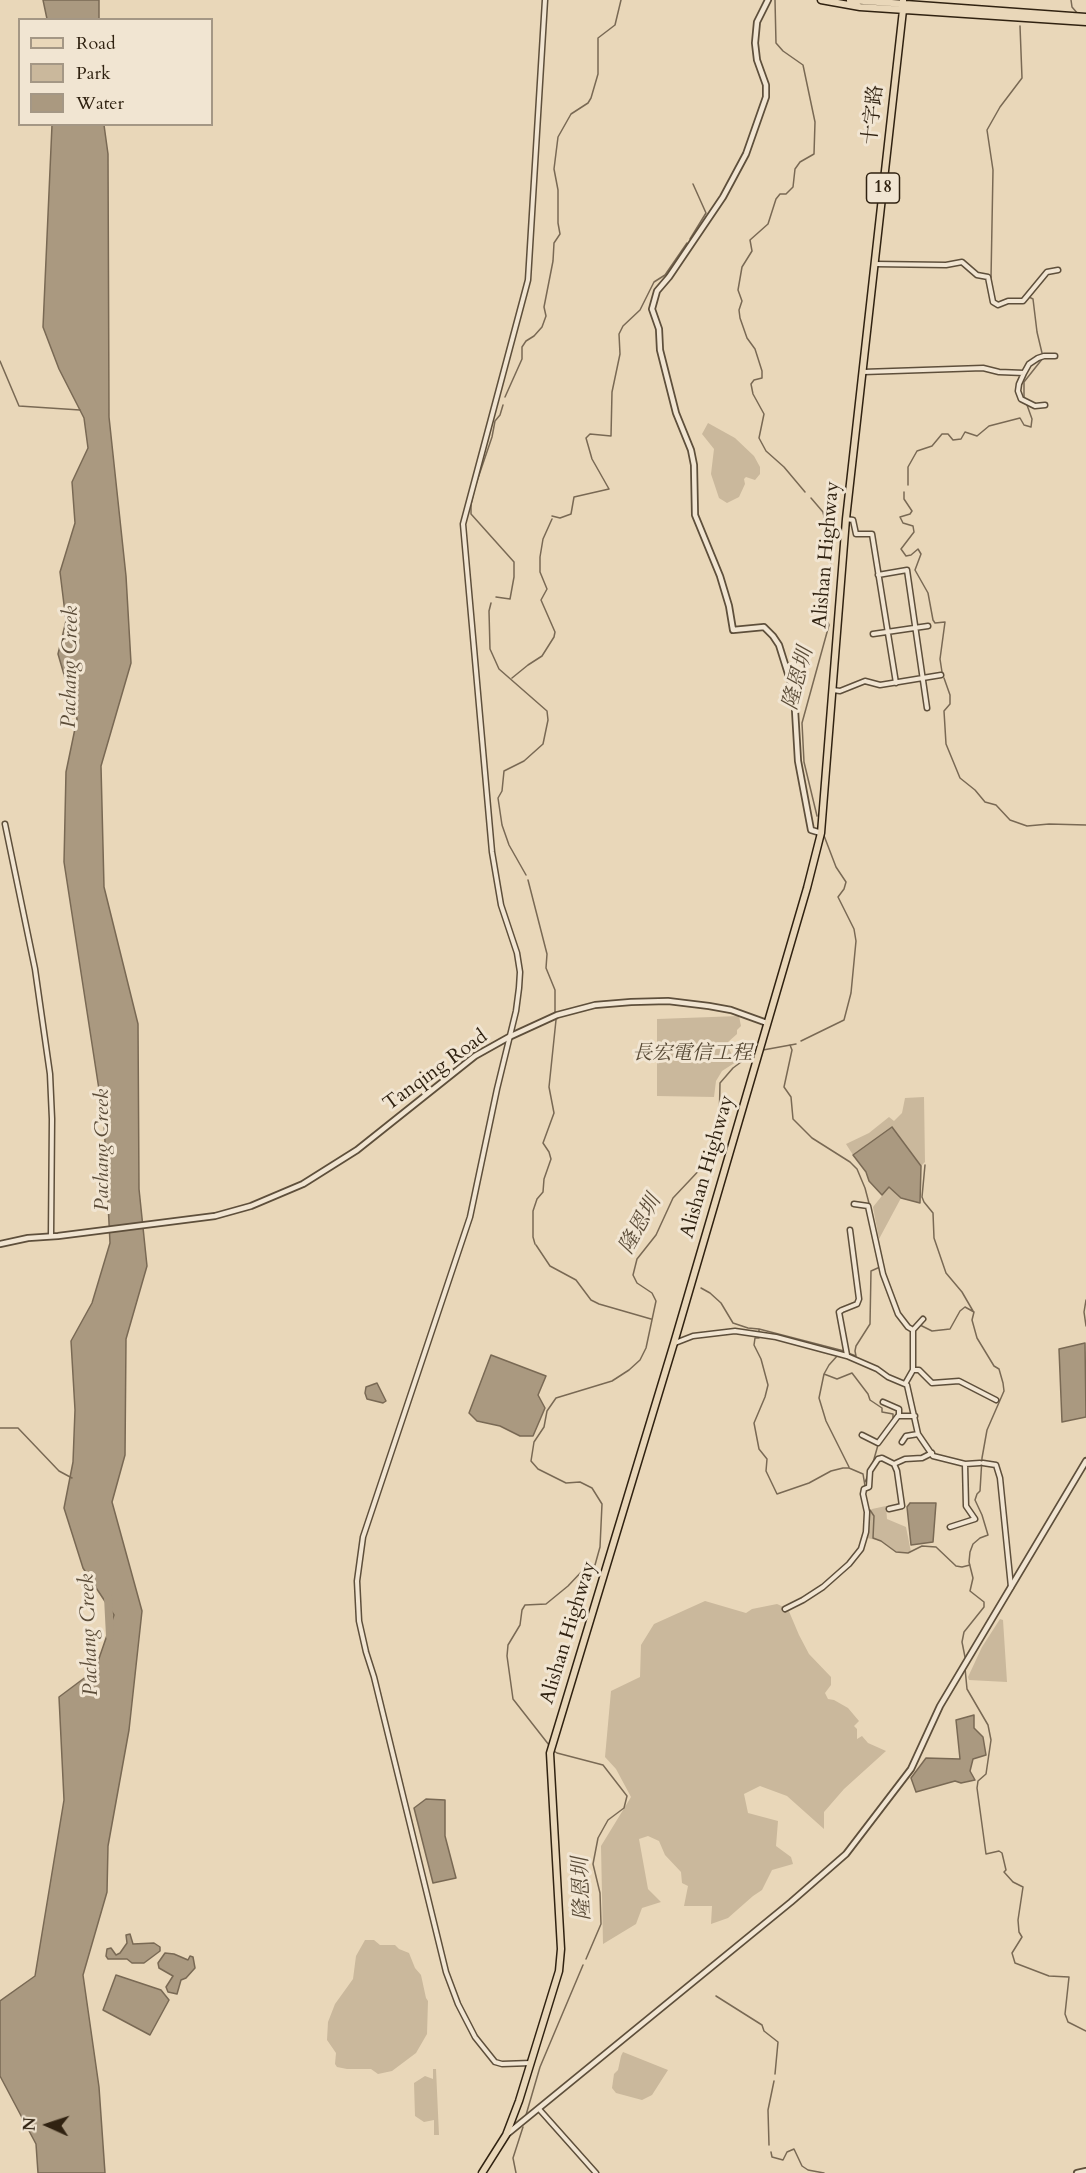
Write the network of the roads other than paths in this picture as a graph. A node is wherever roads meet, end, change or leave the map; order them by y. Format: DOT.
graph roads {
  1 [pos="545,0"];
  2 [pos="768,0"];
  3 [pos="821,0"];
  4 [pos="850,0"];
  5 [pos="904,4"];
  6 [pos="1086,17"];
  7 [pos="1086,22"];
  8 [pos="875,264"];
  9 [pos="1058,270"];
  10 [pos="1055,356"];
  11 [pos="863,372"];
  12 [pos="1024,373"];
  13 [pos="1045,405"];
  14 [pos="846,519"];
  15 [pos="878,575"];
  16 [pos="928,626"];
  17 [pos="916,628"];
  18 [pos="887,632"];
  19 [pos="873,634"];
  20 [pos="941,675"];
  21 [pos="923,677"];
  22 [pos="896,683"];
  23 [pos="832,690"];
  24 [pos="927,708"];
  25 [pos="5,825"];
  26 [pos="821,833"];
  27 [pos="767,1023"];
  28 [pos="509,1037"];
  29 [pos="854,1204"];
  30 [pos="850,1230"];
  31 [pos="51,1236"];
  32 [pos="0,1244"];
  33 [pos="923,1319"];
  34 [pos="913,1330"];
  35 [pos="674,1343"];
  36 [pos="847,1356"];
  37 [pos="913,1370"];
  38 [pos="905,1384"];
  39 [pos="996,1400"];
  40 [pos="883,1402"];
  41 [pos="899,1416"];
  42 [pos="915,1416"];
  43 [pos="918,1434"];
  44 [pos="862,1435"];
  45 [pos="902,1442"];
  46 [pos="932,1453"];
  47 [pos="1086,1461"];
  48 [pos="894,1464"];
  49 [pos="964,1464"];
  50 [pos="889,1509"];
  51 [pos="950,1527"];
  52 [pos="1011,1587"];
  53 [pos="785,1609"];
  54 [pos="532,2063"];
  55 [pos="539,2109"];
  56 [pos="506,2135"];
  57 [pos="1086,2171"];
  58 [pos="482,2173"];
  59 [pos="596,2173"];
  60 [pos="1077,2173"];
  1 -- 28 [label="street"];
  2 -- 26 [label="street"];
  3 -- 5 [label="main road"];
  4 -- 5 [label="main road"];
  5 -- 6 [label="main road"];
  5 -- 7 [label="main road"];
  5 -- 8 [label="main road, 十字路 / 18"];
  8 -- 9 [label="street"];
  8 -- 11 [label="main road, 十字路 / 18"];
  10 -- 12 [label="street"];
  11 -- 12 [label="street"];
  11 -- 14 [label="main road, Alishan Highway / 18"];
  12 -- 13 [label="street"];
  14 -- 15 [label="street"];
  14 -- 23 [label="main road, Alishan Highway / 18"];
  15 -- 17 [label="street"];
  15 -- 18 [label="street"];
  16 -- 17 [label="street"];
  17 -- 18 [label="street"];
  17 -- 21 [label="street"];
  18 -- 19 [label="street"];
  18 -- 22 [label="street"];
  20 -- 21 [label="street"];
  21 -- 22 [label="street"];
  21 -- 24 [label="street"];
  22 -- 23 [label="street"];
  23 -- 26 [label="main road, Alishan Highway / 18"];
  25 -- 31 [label="street"];
  26 -- 27 [label="main road, Alishan Highway / 18"];
  27 -- 28 [label="street, Tanqing Road"];
  27 -- 35 [label="main road, Alishan Highway / 18"];
  28 -- 31 [label="street, Tanqing Road"];
  28 -- 54 [label="street"];
  29 -- 34 [label="street"];
  30 -- 36 [label="street"];
  31 -- 32 [label="street, Tanqing Road"];
  33 -- 34 [label="street"];
  34 -- 37 [label="street"];
  35 -- 36 [label="street"];
  35 -- 54 [label="main road, Alishan Highway / 18"];
  36 -- 38 [label="street"];
  37 -- 38 [label="street"];
  37 -- 39 [label="street"];
  38 -- 42 [label="street"];
  40 -- 41 [label="street"];
  41 -- 42 [label="street"];
  41 -- 44 [label="street"];
  42 -- 43 [label="street"];
  43 -- 45 [label="street"];
  43 -- 46 [label="street"];
  46 -- 48 [label="street"];
  46 -- 49 [label="street"];
  47 -- 52 [label="street"];
  48 -- 50 [label="street"];
  48 -- 53 [label="street"];
  49 -- 51 [label="street"];
  49 -- 52 [label="street"];
  52 -- 55 [label="street"];
  54 -- 56 [label="main road, Alishan Highway / 18"];
  55 -- 56 [label="street"];
  55 -- 59 [label="street"];
  56 -- 58 [label="main road, 18"];
  57 -- 60 [label="street"];
}
